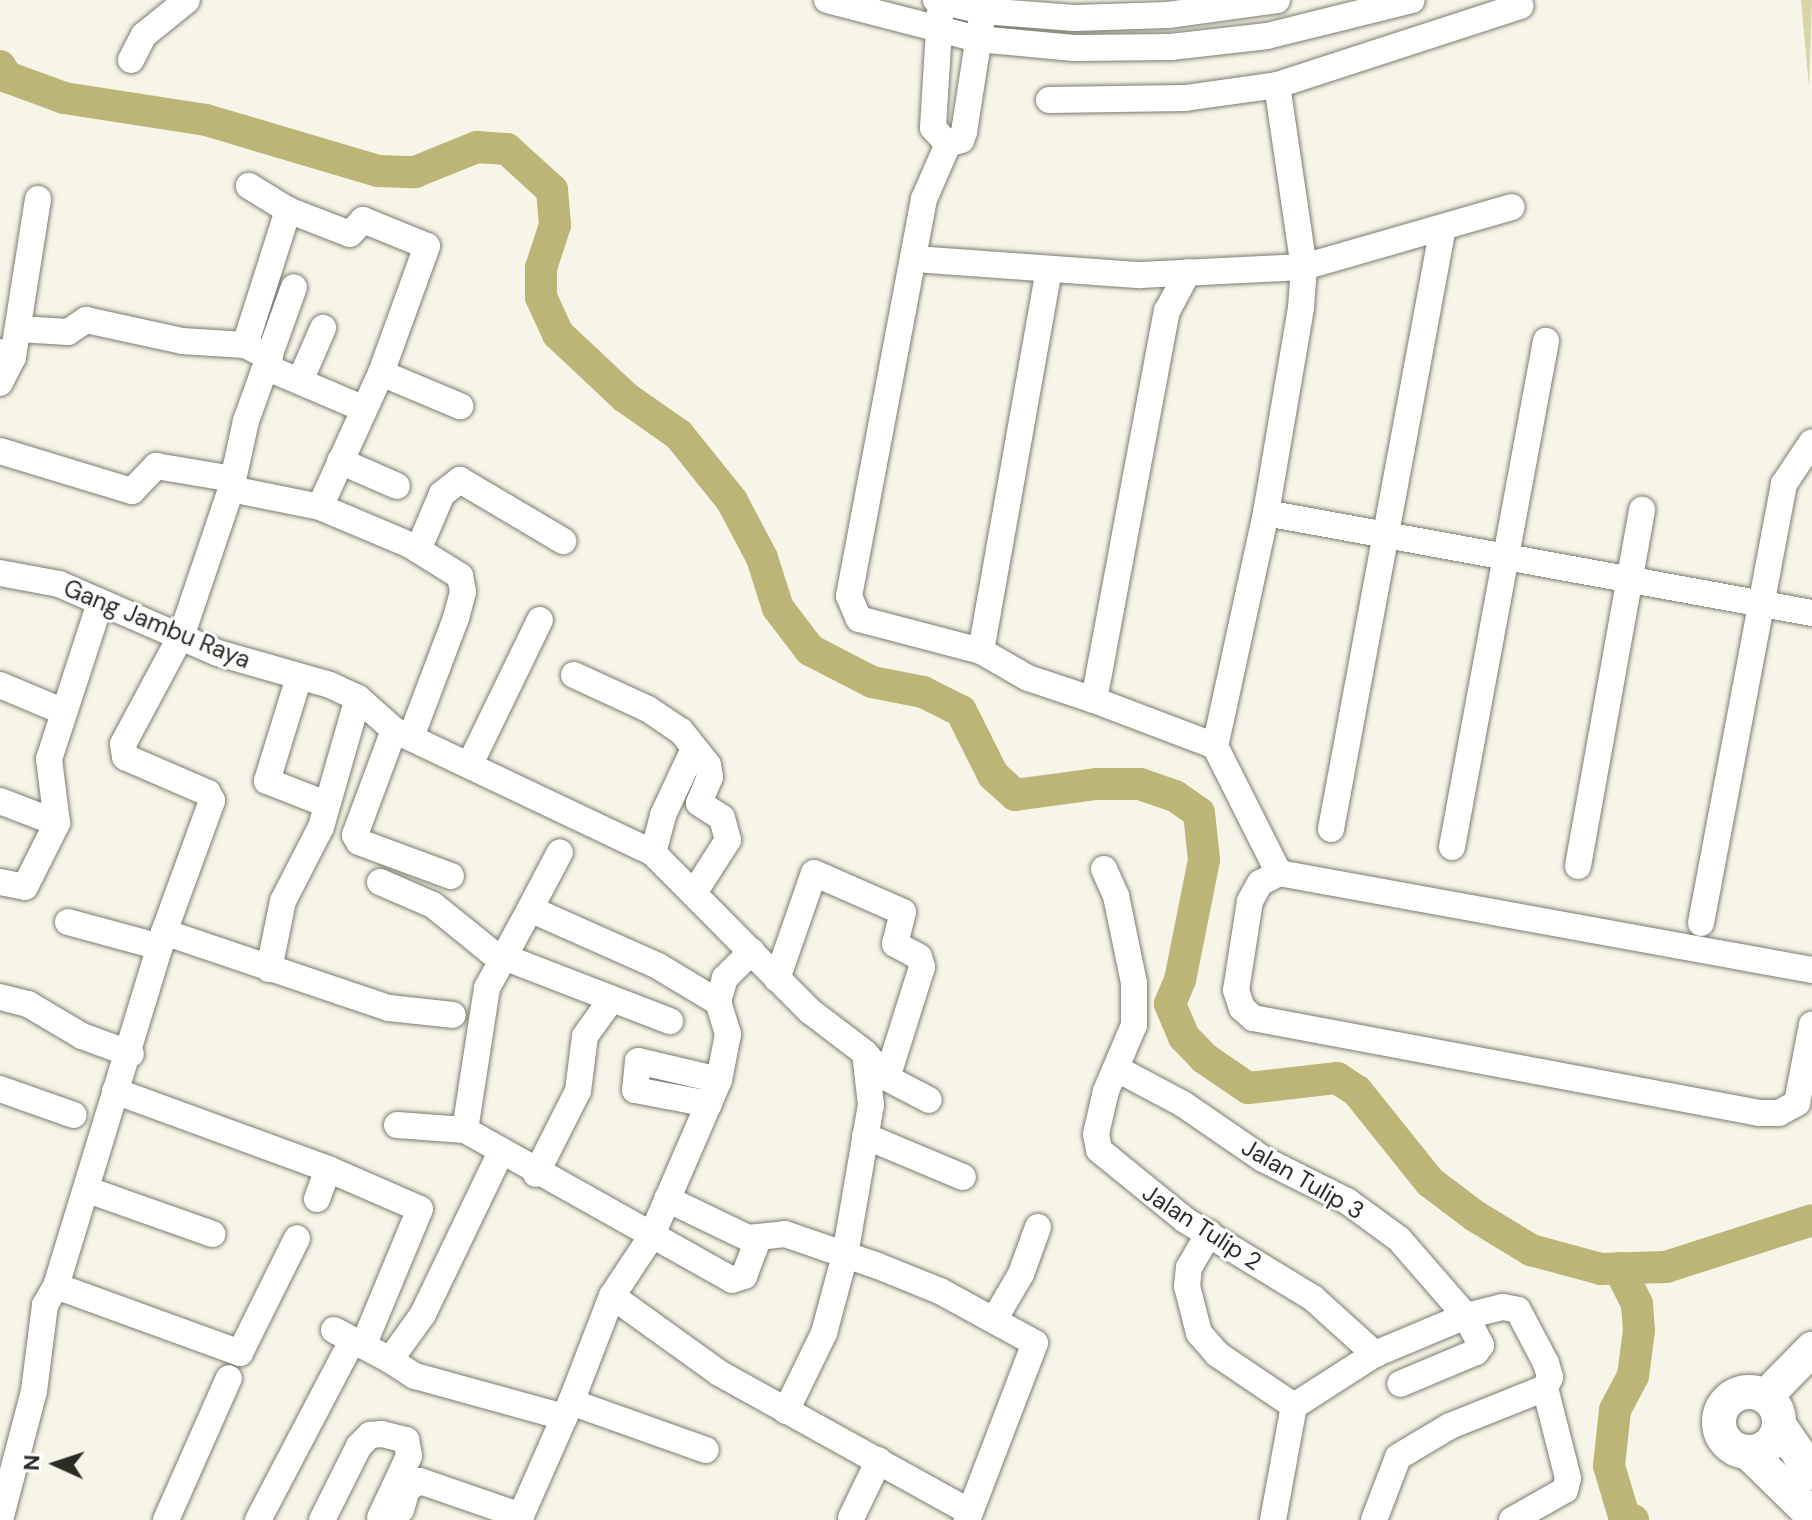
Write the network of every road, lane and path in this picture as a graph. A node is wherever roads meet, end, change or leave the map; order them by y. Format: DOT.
graph roads {
  1 [pos="187,0"];
  2 [pos="827,0"];
  3 [pos="1277,0"];
  4 [pos="1412,0"];
  5 [pos="939,1"];
  6 [pos="1520,6"];
  7 [pos="982,11"];
  8 [pos="936,31"];
  9 [pos="978,39"];
  10 [pos="131,60"];
  11 [pos="1277,85"];
  12 [pos="1049,100"];
  13 [pos="948,144"];
  14 [pos="249,186"];
  15 [pos="38,199"];
  16 [pos="1512,207"];
  17 [pos="288,210"];
  18 [pos="1443,227"];
  19 [pos="915,259"];
  20 [pos="1304,267"];
  21 [pos="1049,270"];
  22 [pos="1188,272"];
  23 [pos="294,287"];
  24 [pos="323,328"];
  25 [pos="19,329"];
  26 [pos="1546,341"];
  27 [pos="245,345"];
  28 [pos="6,354"];
  29 [pos="269,363"];
  30 [pos="381,373"];
  31 [pos="300,381"];
  32 [pos="0,383"];
  33 [pos="460,406"];
  34 [pos="364,409"];
  35 [pos="1812,442"];
  36 [pos="0,451"];
  37 [pos="340,461"];
  38 [pos="232,484"];
  39 [pos="397,486"];
  40 [pos="320,507"];
  41 [pos="1642,510"];
  42 [pos="1266,513"];
  43 [pos="1386,535"];
  44 [pos="563,541"];
  45 [pos="418,550"];
  46 [pos="1505,557"];
  47 [pos="0,573"];
  48 [pos="1628,579"];
  49 [pos="1763,604"];
  50 [pos="99,606"];
  51 [pos="1812,613"];
  52 [pos="540,620"];
  53 [pos="182,634"];
  54 [pos="981,651"];
  55 [pos="574,675"];
  56 [pos="299,677"];
  57 [pos="0,685"];
  58 [pos="358,698"];
  59 [pos="1094,700"];
  60 [pos="62,711"];
  61 [pos="402,734"];
  62 [pos="1215,746"];
  63 [pos="693,751"];
  64 [pos="470,764"];
  65 [pos="0,801"];
  66 [pos="326,804"];
  67 [pos="57,823"];
  68 [pos="1331,829"];
  69 [pos="1452,847"];
  70 [pos="560,852"];
  71 [pos="653,853"];
  72 [pos="1578,866"];
  73 [pos="1104,869"];
  74 [pos="1279,873"];
  75 [pos="451,876"];
  76 [pos="0,882"];
  77 [pos="380,882"];
  78 [pos="694,893"];
  79 [pos="530,909"];
  80 [pos="68,922"];
  81 [pos="1701,923"];
  82 [pos="162,940"];
  83 [pos="752,951"];
  84 [pos="503,955"];
  85 [pos="269,969"];
  86 [pos="1812,970"];
  87 [pos="777,979"];
  88 [pos="0,997"];
  89 [pos="611,1000"];
  90 [pos="718,1002"];
  91 [pos="453,1015"];
  92 [pos="670,1021"];
  93 [pos="1812,1024"];
  94 [pos="865,1053"];
  95 [pos="131,1054"];
  96 [pos="1119,1070"];
  97 [pos="887,1078"];
  98 [pos="0,1089"];
  99 [pos="115,1091"];
  100 [pos="929,1100"];
  101 [pos="74,1115"];
  102 [pos="397,1125"];
  103 [pos="465,1130"];
  104 [pos="865,1136"];
  105 [pos="500,1154"];
  106 [pos="328,1169"];
  107 [pos="536,1174"];
  108 [pos="963,1177"];
  109 [pos="88,1190"];
  110 [pos="317,1199"];
  111 [pos="667,1199"];
  112 [pos="1038,1227"];
  113 [pos="1209,1233"];
  114 [pos="212,1234"];
  115 [pos="651,1237"];
  116 [pos="297,1238"];
  117 [pos="758,1239"];
  118 [pos="845,1255"];
  119 [pos="56,1286"];
  120 [pos="612,1296"];
  121 [pos="1466,1316"];
  122 [pos="994,1320"];
  123 [pos="349,1339"];
  124 [pos="1812,1349"];
  125 [pos="1375,1354"];
  126 [pos="390,1360"];
  127 [pos="229,1378"];
  128 [pos="1812,1381"];
  129 [pos="1400,1384"];
  130 [pos="1545,1388"];
  131 [pos="1294,1406"];
  132 [pos="567,1410"];
  133 [pos="786,1411"];
  134 [pos="1775,1412"];
  135 [pos="706,1450"];
  136 [pos="1748,1452"];
  137 [pos="879,1460"];
  138 [pos="1812,1473"];
  139 [pos="1812,1515"];
  140 [pos="969,1516"];
  141 [pos="520,1518"];
  142 [pos="851,1518"];
  143 [pos="389,1519"];
  144 [pos="0,1520"];
  145 [pos="166,1520"];
  146 [pos="258,1520"];
  147 [pos="322,1520"];
  148 [pos="1273,1520"];
  149 [pos="1374,1520"];
  150 [pos="1512,1520"];
  1 -- 10 [label="street"];
  2 -- 8 [label="street"];
  3 -- 7 [label="street"];
  4 -- 9 [label="street"];
  5 -- 7 [label="street"];
  5 -- 8 [label="street"];
  6 -- 11 [label="street"];
  7 -- 9 [label="street"];
  8 -- 9 [label="street"];
  8 -- 13 [label="street"];
  9 -- 13 [label="street"];
  11 -- 12 [label="street"];
  11 -- 20 [label="street"];
  13 -- 19 [label="street"];
  14 -- 17 [label="street"];
  15 -- 25 [label="street"];
  16 -- 18 [label="street"];
  17 -- 27 [label="street"];
  17 -- 30 [label="street"];
  18 -- 20 [label="street"];
  18 -- 43 [label="street"];
  19 -- 21 [label="street"];
  19 -- 54 [label="street"];
  20 -- 22 [label="street"];
  20 -- 42 [label="street"];
  21 -- 22 [label="street"];
  21 -- 54 [label="street"];
  22 -- 59 [label="street"];
  23 -- 29 [label="street"];
  24 -- 31 [label="street"];
  25 -- 27 [label="street"];
  25 -- 28 [label="street"];
  26 -- 46 [label="street"];
  27 -- 29 [label="street"];
  28 -- 32 [label="street"];
  29 -- 31 [label="street"];
  29 -- 38 [label="street"];
  30 -- 33 [label="street"];
  30 -- 34 [label="street"];
  31 -- 34 [label="street"];
  34 -- 37 [label="street"];
  35 -- 49 [label="street"];
  36 -- 38 [label="street"];
  37 -- 39 [label="street"];
  37 -- 40 [label="street"];
  38 -- 40 [label="street"];
  38 -- 53 [label="street"];
  40 -- 45 [label="street"];
  41 -- 48 [label="street"];
  42 -- 43 [label="street"];
  42 -- 62 [label="street"];
  43 -- 46 [label="street"];
  43 -- 68 [label="street"];
  44 -- 45 [label="street"];
  45 -- 61 [label="street"];
  46 -- 48 [label="street"];
  46 -- 69 [label="street"];
  47 -- 50 [label="street, Gang Jambu Raya"];
  48 -- 49 [label="street"];
  48 -- 72 [label="street"];
  49 -- 51 [label="street"];
  49 -- 81 [label="street"];
  50 -- 53 [label="street, Gang Jambu Raya"];
  50 -- 60 [label="street"];
  52 -- 64 [label="street"];
  53 -- 56 [label="street, Gang Jambu Raya"];
  53 -- 82 [label="street"];
  54 -- 59 [label="street"];
  55 -- 63 [label="street"];
  56 -- 58 [label="street, Gang Jambu Raya"];
  56 -- 66 [label="street"];
  57 -- 60 [label="street"];
  58 -- 61 [label="street, Gang Jambu Raya"];
  58 -- 66 [label="street"];
  59 -- 62 [label="street"];
  60 -- 67 [label="street"];
  61 -- 64 [label="street, Gang Jambu Raya"];
  61 -- 75 [label="street"];
  62 -- 74 [label="street"];
  63 -- 71 [label="street"];
  63 -- 78 [label="street"];
  64 -- 71 [label="street, Gang Jambu Raya"];
  65 -- 67 [label="street"];
  66 -- 85 [label="street"];
  67 -- 76 [label="street"];
  70 -- 79 [label="street"];
  71 -- 78 [label="street, Gang Jambu Raya"];
  73 -- 96 [label="street"];
  74 -- 86 [label="street"];
  74 -- 93 [label="street"];
  77 -- 84 [label="street"];
  78 -- 83 [label="street, Gang Jambu Raya"];
  79 -- 84 [label="street"];
  79 -- 90 [label="street"];
  80 -- 82 [label="street"];
  82 -- 85 [label="street"];
  82 -- 95 [label="street"];
  83 -- 87 [label="street, Gang Jambu Raya"];
  83 -- 90 [label="street"];
  84 -- 89 [label="street"];
  84 -- 103 [label="street"];
  85 -- 91 [label="street"];
  87 -- 94 [label="street, Gang Jambu Raya"];
  87 -- 97 [label="street"];
  88 -- 95 [label="street"];
  89 -- 92 [label="street"];
  89 -- 107 [label="street"];
  90 -- 111 [label="street"];
  94 -- 97 [label="street, Gang Jambu Raya"];
  94 -- 104 [label="street"];
  95 -- 99 [label="street"];
  96 -- 113 [label="street, Jalan Tulip 2"];
  96 -- 121 [label="street, Jalan Tulip 3"];
  97 -- 100 [label="street"];
  98 -- 101 [label="street"];
  99 -- 106 [label="street"];
  99 -- 109 [label="street"];
  102 -- 103 [label="street"];
  103 -- 105 [label="street"];
  104 -- 108 [label="street"];
  104 -- 118 [label="street"];
  105 -- 107 [label="street"];
  105 -- 126 [label="street"];
  106 -- 110 [label="street"];
  106 -- 123 [label="street"];
  107 -- 115 [label="street"];
  109 -- 114 [label="street"];
  109 -- 119 [label="street"];
  111 -- 115 [label="street"];
  111 -- 117 [label="street"];
  112 -- 122 [label="street"];
  113 -- 125 [label="street, Jalan Tulip 2"];
  113 -- 131 [label="street"];
  115 -- 117 [label="street"];
  115 -- 120 [label="street"];
  116 -- 119 [label="street"];
  117 -- 118 [label="street"];
  118 -- 122 [label="street"];
  118 -- 133 [label="street"];
  119 -- 144 [label="street"];
  120 -- 132 [label="street"];
  120 -- 133 [label="street"];
  121 -- 125 [label="street"];
  121 -- 129 [label="street"];
  121 -- 130 [label="street"];
  122 -- 140 [label="street"];
  123 -- 126 [label="street"];
  123 -- 146 [label="street"];
  124 -- 134 [label="main road"];
  125 -- 131 [label="street"];
  126 -- 132 [label="street"];
  127 -- 145 [label="street"];
  128 -- 134 [label="main road"];
  130 -- 149 [label="street"];
  130 -- 150 [label="street"];
  131 -- 148 [label="street"];
  132 -- 135 [label="street"];
  132 -- 141 [label="street"];
  133 -- 137 [label="street"];
  134 -- 136 [label="main road"];
  134 -- 136 [label="main road"];
  134 -- 138 [label="main road"];
  136 -- 139 [label="main road"];
  137 -- 140 [label="street"];
  137 -- 142 [label="street"];
  141 -- 143 [label="street"];
  143 -- 147 [label="street"];
}
